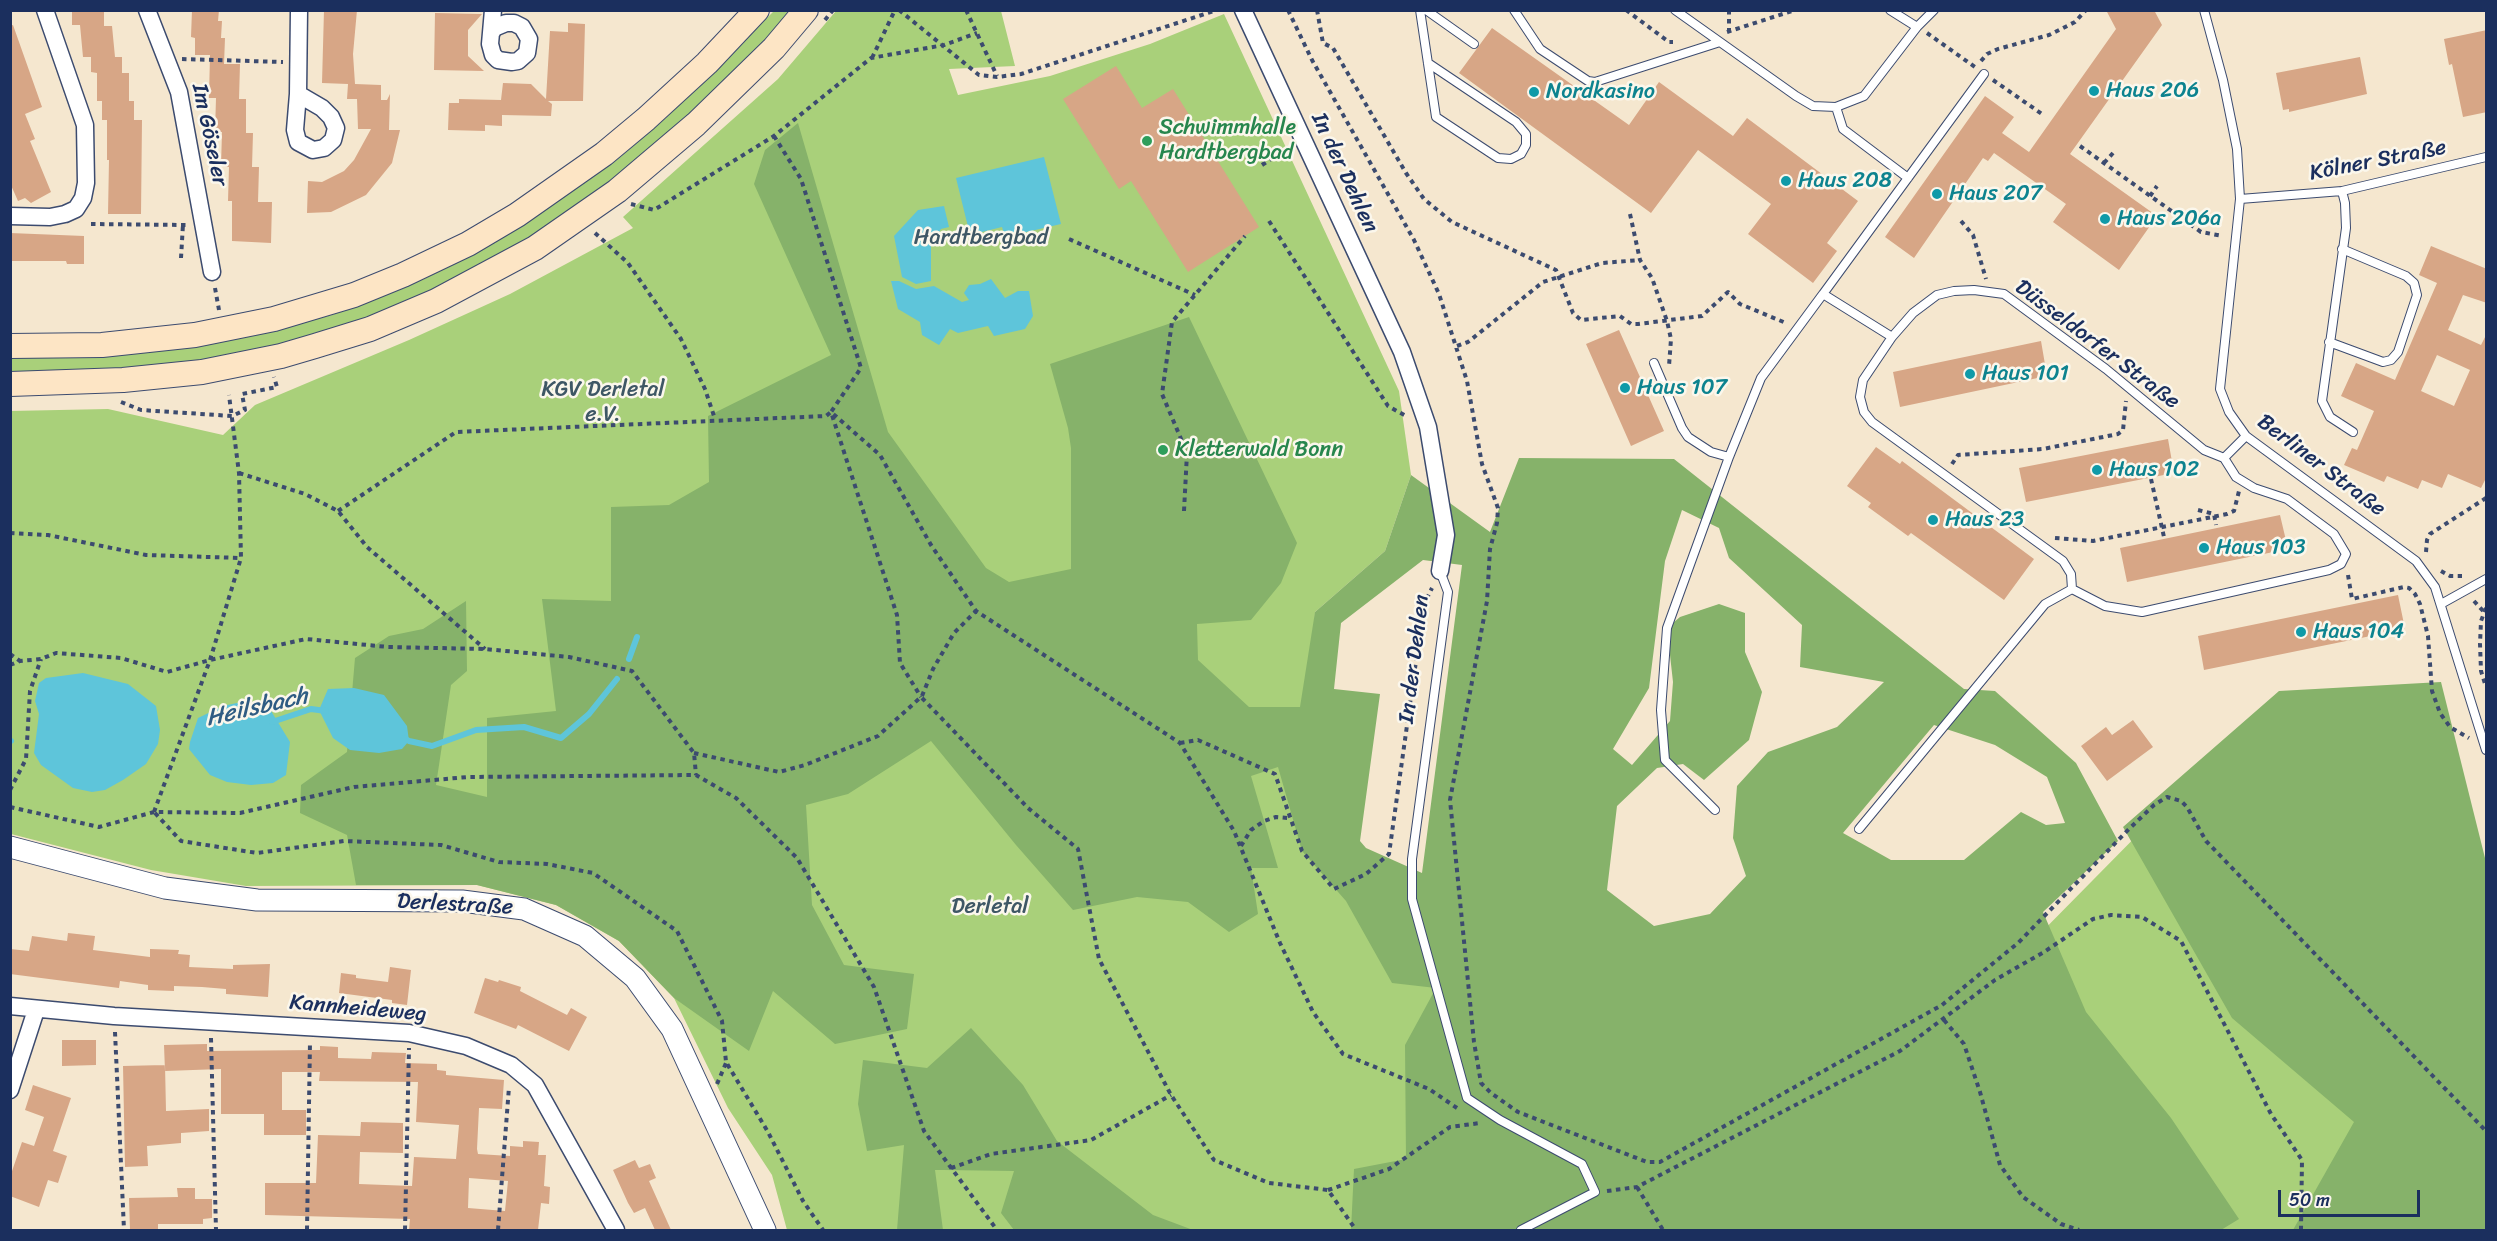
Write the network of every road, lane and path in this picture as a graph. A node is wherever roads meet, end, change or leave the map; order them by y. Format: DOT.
graph roads {
  1 [pos="45,10"];
  2 [pos="147,10"];
  3 [pos="299,10"];
  4 [pos="493,10"];
  5 [pos="757,10"];
  6 [pos="806,10"];
  7 [pos="897,10"];
  8 [pos="966,10"];
  9 [pos="1217,10"];
  10 [pos="1242,10"];
  11 [pos="1288,10"];
  12 [pos="1317,10"];
  13 [pos="1420,10"];
  14 [pos="1426,10"];
  15 [pos="1514,10"];
  16 [pos="1675,10"];
  17 [pos="1729,10"];
  18 [pos="1890,10"];
  19 [pos="1934,10"];
  20 [pos="2086,10"];
  21 [pos="2204,10"];
  22 [pos="1917,27"];
  23 [pos="1729,31"];
  24 [pos="492,32"];
  25 [pos="977,33"];
  26 [pos="1720,42"];
  27 [pos="1474,44"];
  28 [pos="944,45"];
  29 [pos="871,58"];
  30 [pos="167,59"];
  31 [pos="270,62"];
  32 [pos="1428,63"];
  33 [pos="1976,68"];
  34 [pos="1984,74"];
  35 [pos="997,77"];
  36 [pos="298,94"];
  37 [pos="1836,107"];
  38 [pos="774,136"];
  39 [pos="1303,139"];
  40 [pos="2080,146"];
  41 [pos="1251,147"];
  42 [pos="2113,153"];
  43 [pos="1256,156"];
  44 [pos="2487,157"];
  45 [pos="2104,163"];
  46 [pos="1262,165"];
  47 [pos="1908,178"];
  48 [pos="2157,186"];
  49 [pos="2342,190"];
  50 [pos="2150,196"];
  51 [pos="2240,199"];
  52 [pos="630,204"];
  53 [pos="1630,214"];
  54 [pos="10,216"];
  55 [pos="1269,221"];
  56 [pos="1961,221"];
  57 [pos="91,224"];
  58 [pos="595,232"];
  59 [pos="1245,236"];
  60 [pos="2236,238"];
  61 [pos="1070,239"];
  62 [pos="2342,249"];
  63 [pos="181,258"];
  64 [pos="1640,260"];
  65 [pos="212,272"];
  66 [pos="1558,276"];
  67 [pos="1989,292"];
  68 [pos="1823,294"];
  69 [pos="1195,295"];
  70 [pos="220,316"];
  71 [pos="1667,321"];
  72 [pos="1798,328"];
  73 [pos="1892,338"];
  74 [pos="2329,342"];
  75 [pos="10,346"];
  76 [pos="1457,346"];
  77 [pos="1654,363"];
  78 [pos="274,377"];
  79 [pos="10,384"];
  80 [pos="1663,384"];
  81 [pos="2131,390"];
  82 [pos="229,395"];
  83 [pos="117,401"];
  84 [pos="831,412"];
  85 [pos="232,416"];
  86 [pos="715,419"];
  87 [pos="1428,427"];
  88 [pos="2353,432"];
  89 [pos="2246,436"];
  90 [pos="1729,458"];
  91 [pos="2224,458"];
  92 [pos="239,473"];
  93 [pos="1944,475"];
  94 [pos="2151,479"];
  95 [pos="2243,482"];
  96 [pos="2487,498"];
  97 [pos="2198,510"];
  98 [pos="338,511"];
  99 [pos="1184,511"];
  100 [pos="2214,516"];
  101 [pos="2216,525"];
  102 [pos="2162,527"];
  103 [pos="10,533"];
  104 [pos="2164,537"];
  105 [pos="2043,546"];
  106 [pos="242,558"];
  107 [pos="2430,559"];
  108 [pos="2341,564"];
  109 [pos="1440,571"];
  110 [pos="2487,579"];
  111 [pos="2073,589"];
  112 [pos="2441,604"];
  113 [pos="2487,609"];
  114 [pos="976,611"];
  115 [pos="485,649"];
  116 [pos="10,654"];
  117 [pos="41,659"];
  118 [pos="210,660"];
  119 [pos="20,661"];
  120 [pos="10,666"];
  121 [pos="2487,687"];
  122 [pos="921,697"];
  123 [pos="1180,743"];
  124 [pos="2486,749"];
  125 [pos="694,753"];
  126 [pos="696,775"];
  127 [pos="10,790"];
  128 [pos="10,807"];
  129 [pos="1715,810"];
  130 [pos="154,812"];
  131 [pos="1288,818"];
  132 [pos="1858,829"];
  133 [pos="10,847"];
  134 [pos="1240,847"];
  135 [pos="10,1006"];
  136 [pos="36,1010"];
  137 [pos="114,1016"];
  138 [pos="1944,1020"];
  139 [pos="211,1022"];
  140 [pos="310,1026"];
  141 [pos="409,1033"];
  142 [pos="511,1065"];
  143 [pos="10,1090"];
  144 [pos="1171,1095"];
  145 [pos="1461,1111"];
  146 [pos="1500,1120"];
  147 [pos="2487,1131"];
  148 [pos="951,1168"];
  149 [pos="1637,1187"];
  150 [pos="1328,1190"];
  151 [pos="1596,1192"];
  152 [pos="124,1230"];
  153 [pos="216,1230"];
  154 [pos="307,1230"];
  155 [pos="405,1230"];
  156 [pos="498,1230"];
  157 [pos="616,1230"];
  158 [pos="765,1230"];
  159 [pos="823,1230"];
  160 [pos="996,1230"];
  161 [pos="1356,1230"];
  162 [pos="1521,1230"];
  163 [pos="1663,1230"];
  164 [pos="2079,1230"];
  165 [pos="2301,1230"];
  1 -- 54 [label="street"];
  2 -- 30 [label="street, Im Göseler"];
  3 -- 36 [label="street"];
  4 -- 24 [label="street"];
  5 -- 75 [label="main road"];
  6 -- 79 [label="main road"];
  7 -- 28 [label="path"];
  7 -- 29 [label="path"];
  8 -- 25 [label="path"];
  9 -- 35 [label="path"];
  10 -- 39 [label="street, In der Dehlen"];
  11 -- 76 [label="path"];
  12 -- 66 [label="path"];
  13 -- 32 [label="lane"];
  14 -- 27 [label="lane"];
  15 -- 26 [label="lane"];
  16 -- 26 [label="lane"];
  17 -- 23 [label="path"];
  18 -- 22 [label="lane"];
  19 -- 22 [label="lane"];
  20 -- 33 [label="path"];
  21 -- 51 [label="lane, Berliner Straße"];
  22 -- 37 [label="lane"];
  25 -- 28 [label="path"];
  25 -- 35 [label="path"];
  26 -- 37 [label="lane"];
  28 -- 29 [label="path"];
  28 -- 35 [label="path"];
  29 -- 38 [label="path"];
  30 -- 31 [label="path"];
  30 -- 65 [label="street, Im Göseler"];
  32 -- 32 [label="lane"];
  34 -- 47 [label="lane"];
  37 -- 47 [label="lane"];
  38 -- 52 [label="path"];
  38 -- 84 [label="path"];
  39 -- 46 [label="path"];
  39 -- 87 [label="street, In der Dehlen"];
  40 -- 45 [label="path"];
  41 -- 43 [label="path"];
  42 -- 45 [label="path"];
  44 -- 49 [label="lane, Kölner Straße"];
  45 -- 50 [label="path"];
  47 -- 68 [label="lane"];
  48 -- 50 [label="path"];
  49 -- 51 [label="lane, Kölner Straße"];
  49 -- 62 [label="lane"];
  50 -- 60 [label="path"];
  51 -- 60 [label="lane, Berliner Straße"];
  53 -- 64 [label="path"];
  55 -- 87 [label="path"];
  56 -- 67 [label="path"];
  57 -- 63 [label="path"];
  58 -- 86 [label="path"];
  59 -- 69 [label="path"];
  60 -- 89 [label="lane, Berliner Straße"];
  61 -- 69 [label="path"];
  62 -- 74 [label="lane"];
  62 -- 74 [label="lane"];
  64 -- 66 [label="path"];
  64 -- 71 [label="path"];
  65 -- 70 [label="path"];
  66 -- 71 [label="path"];
  66 -- 76 [label="path"];
  67 -- 73 [label="lane, Düsseldorfer Straße"];
  67 -- 81 [label="lane, Düsseldorfer Straße"];
  68 -- 72 [label="lane"];
  68 -- 73 [label="lane"];
  69 -- 99 [label="path"];
  71 -- 72 [label="path"];
  71 -- 80 [label="path"];
  72 -- 90 [label="lane"];
  73 -- 93 [label="lane, Düsseldorfer Straße"];
  74 -- 88 [label="lane"];
  76 -- 147 [label="path"];
  77 -- 80 [label="lane"];
  78 -- 85 [label="path"];
  80 -- 90 [label="lane"];
  81 -- 91 [label="lane, Düsseldorfer Straße"];
  81 -- 93 [label="path"];
  82 -- 85 [label="path"];
  83 -- 85 [label="path"];
  84 -- 86 [label="path"];
  84 -- 114 [label="path"];
  84 -- 122 [label="path"];
  85 -- 92 [label="path"];
  86 -- 98 [label="path"];
  87 -- 109 [label="street, In der Dehlen"];
  89 -- 91 [label="lane"];
  89 -- 112 [label="lane, Berliner Straße"];
  90 -- 129 [label="lane"];
  91 -- 95 [label="lane"];
  92 -- 98 [label="path"];
  92 -- 106 [label="path"];
  93 -- 105 [label="lane, Düsseldorfer Straße"];
  94 -- 102 [label="path"];
  95 -- 100 [label="path"];
  95 -- 108 [label="lane"];
  96 -- 107 [label="path"];
  97 -- 100 [label="path"];
  98 -- 115 [label="path"];
  100 -- 101 [label="path"];
  100 -- 102 [label="path"];
  102 -- 104 [label="path"];
  102 -- 105 [label="path"];
  103 -- 106 [label="path"];
  105 -- 111 [label="lane, Düsseldorfer Straße"];
  106 -- 118 [label="path"];
  108 -- 111 [label="lane"];
  108 -- 124 [label="path"];
  109 -- 131 [label="path"];
  109 -- 146 [label="lane, In der Dehlen"];
  110 -- 112 [label="lane"];
  111 -- 132 [label="lane"];
  112 -- 124 [label="lane, Berliner Straße"];
  113 -- 121 [label="path"];
  114 -- 122 [label="path"];
  114 -- 123 [label="path"];
  115 -- 118 [label="path"];
  115 -- 125 [label="path"];
  116 -- 119 [label="path"];
  117 -- 118 [label="path"];
  117 -- 119 [label="path"];
  117 -- 127 [label="path"];
  118 -- 130 [label="path"];
  119 -- 120 [label="path"];
  122 -- 125 [label="path"];
  122 -- 144 [label="path"];
  123 -- 131 [label="path"];
  123 -- 134 [label="path"];
  125 -- 126 [label="path"];
  126 -- 130 [label="path"];
  126 -- 148 [label="path"];
  128 -- 130 [label="path"];
  130 -- 159 [label="path"];
  131 -- 134 [label="path"];
  133 -- 158 [label="street, Derlestraße"];
  134 -- 145 [label="path"];
  135 -- 136 [label="street, Kannheideweg"];
  136 -- 137 [label="street, Kannheideweg"];
  136 -- 143 [label="street"];
  137 -- 139 [label="street, Kannheideweg"];
  137 -- 152 [label="path"];
  138 -- 149 [label="path"];
  138 -- 164 [label="path"];
  138 -- 165 [label="path"];
  139 -- 140 [label="street, Kannheideweg"];
  139 -- 153 [label="path"];
  140 -- 141 [label="street, Kannheideweg"];
  140 -- 154 [label="path"];
  141 -- 142 [label="street, Kannheideweg"];
  141 -- 155 [label="path"];
  142 -- 156 [label="path"];
  142 -- 157 [label="street, Kannheideweg"];
  144 -- 148 [label="path"];
  144 -- 150 [label="path"];
  146 -- 150 [label="path"];
  146 -- 151 [label="lane, In der Dehlen"];
  148 -- 160 [label="path"];
  149 -- 151 [label="path"];
  149 -- 163 [label="path"];
  150 -- 161 [label="path"];
  151 -- 162 [label="lane"];
}
